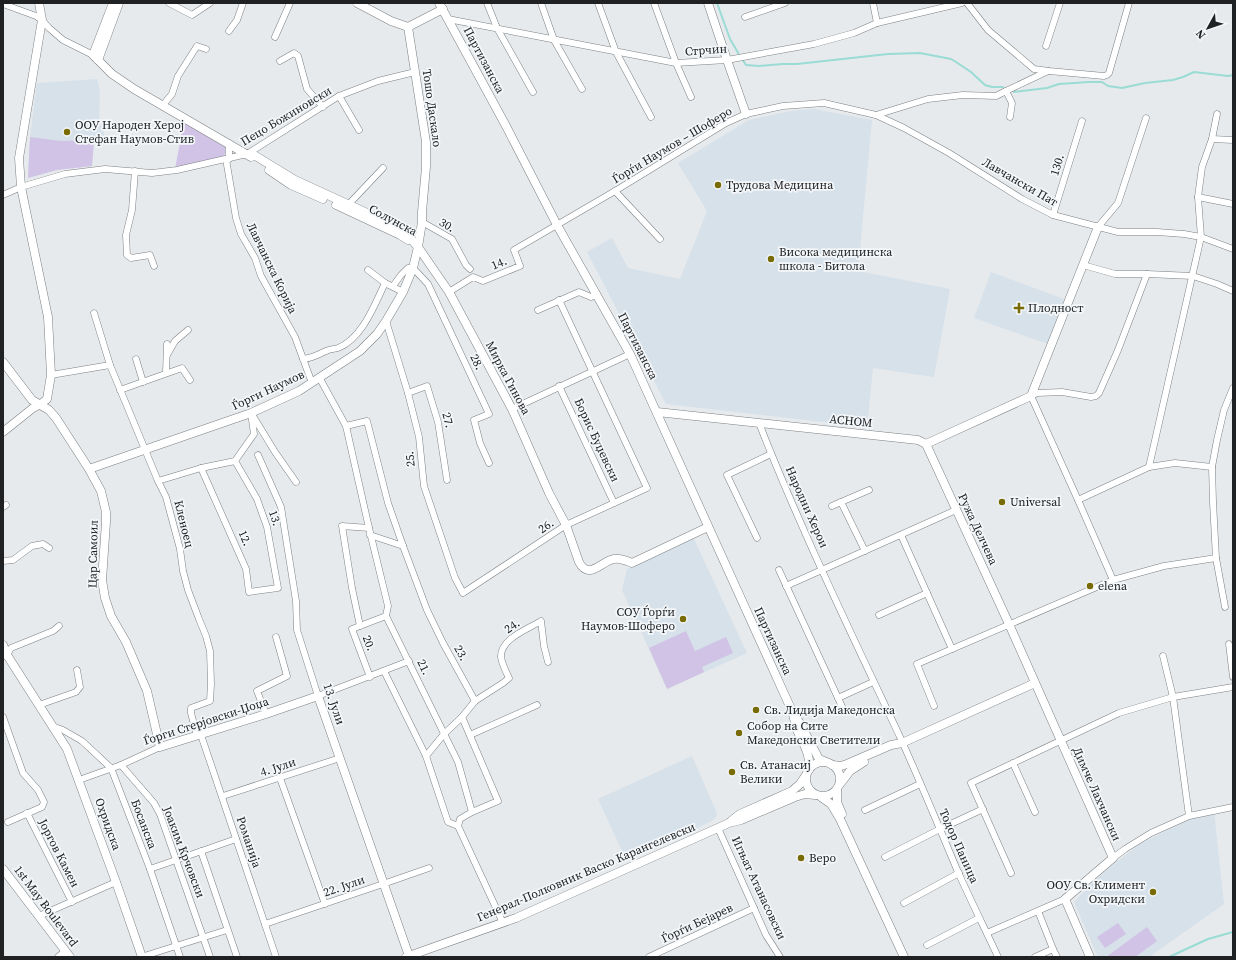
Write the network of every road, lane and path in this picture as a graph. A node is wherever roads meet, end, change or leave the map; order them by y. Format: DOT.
graph roads {
  1 [pos="39,3"];
  2 [pos="113,3"];
  3 [pos="119,3"];
  4 [pos="169,3"];
  5 [pos="210,3"];
  6 [pos="243,3"];
  7 [pos="290,3"];
  8 [pos="358,3"];
  9 [pos="487,3"];
  10 [pos="541,3"];
  11 [pos="598,3"];
  12 [pos="654,3"];
  13 [pos="708,3"];
  14 [pos="785,3"];
  15 [pos="873,3"];
  16 [pos="962,3"];
  17 [pos="967,3"];
  18 [pos="1060,3"];
  19 [pos="1129,3"];
  20 [pos="3,4"];
  21 [pos="441,6"];
  22 [pos="744,17"];
  23 [pos="448,19"];
  24 [pos="42,20"];
  25 [pos="877,23"];
  26 [pos="408,28"];
  27 [pos="497,28"];
  28 [pos="229,31"];
  29 [pos="275,37"];
  30 [pos="554,40"];
  31 [pos="1046,46"];
  32 [pos="206,49"];
  33 [pos="616,52"];
  34 [pos="96,58"];
  35 [pos="726,60"];
  36 [pos="280,61"];
  37 [pos="676,63"];
  38 [pos="1049,71"];
  39 [pos="415,72"];
  40 [pos="582,90"];
  41 [pos="1006,91"];
  42 [pos="533,92"];
  43 [pos="339,96"];
  44 [pos="691,97"];
  45 [pos="163,105"];
  46 [pos="323,107"];
  47 [pos="746,114"];
  48 [pos="1217,114"];
  49 [pos="876,115"];
  50 [pos="651,117"];
  51 [pos="1010,117"];
  52 [pos="1146,118"];
  53 [pos="1082,122"];
  54 [pos="359,130"];
  55 [pos="1212,139"];
  56 [pos="1233,140"];
  57 [pos="229,143"];
  58 [pos="247,154"];
  59 [pos="227,159"];
  60 [pos="383,168"];
  61 [pos="135,172"];
  62 [pos="21,187"];
  63 [pos="615,191"];
  64 [pos="3,195"];
  65 [pos="1198,197"];
  66 [pos="350,204"];
  67 [pos="1233,204"];
  68 [pos="1053,215"];
  69 [pos="422,222"];
  70 [pos="557,225"];
  71 [pos="1098,227"];
  72 [pos="1201,237"];
  73 [pos="660,240"];
  74 [pos="418,247"];
  75 [pos="1233,249"];
  76 [pos="1083,265"];
  77 [pos="154,266"];
  78 [pos="413,268"];
  79 [pos="470,269"];
  80 [pos="368,270"];
  81 [pos="1147,274"];
  82 [pos="1193,276"];
  83 [pos="385,283"];
  84 [pos="393,286"];
  85 [pos="1233,291"];
  86 [pos="402,292"];
  87 [pos="449,292"];
  88 [pos="597,294"];
  89 [pos="559,300"];
  90 [pos="538,310"];
  91 [pos="94,313"];
  92 [pos="386,321"];
  93 [pos="188,330"];
  94 [pos="166,344"];
  95 [pos="630,354"];
  96 [pos="167,355"];
  97 [pos="136,359"];
  98 [pos="303,359"];
  99 [pos="3,362"];
  100 [pos="110,365"];
  101 [pos="592,371"];
  102 [pos="166,373"];
  103 [pos="52,375"];
  104 [pos="319,377"];
  105 [pos="190,380"];
  106 [pos="143,382"];
  107 [pos="312,383"];
  108 [pos="560,386"];
  109 [pos="1233,388"];
  110 [pos="120,390"];
  111 [pos="408,393"];
  112 [pos="1031,396"];
  113 [pos="42,404"];
  114 [pos="512,408"];
  115 [pos="657,412"];
  116 [pos="251,413"];
  117 [pos="759,423"];
  118 [pos="346,426"];
  119 [pos="3,432"];
  120 [pos="926,444"];
  121 [pos="145,450"];
  122 [pos="771,454"];
  123 [pos="258,455"];
  124 [pos="235,461"];
  125 [pos="489,463"];
  126 [pos="1149,467"];
  127 [pos="1212,467"];
  128 [pos="201,468"];
  129 [pos="89,469"];
  130 [pos="447,480"];
  131 [pos="158,481"];
  132 [pos="296,482"];
  133 [pos="869,490"];
  134 [pos="1078,500"];
  135 [pos="841,502"];
  136 [pos="614,503"];
  137 [pos="832,506"];
  138 [pos="956,510"];
  139 [pos="566,525"];
  140 [pos="708,527"];
  141 [pos="368,528"];
  142 [pos="370,535"];
  143 [pos="901,535"];
  144 [pos="757,538"];
  145 [pos="403,546"];
  146 [pos="50,548"];
  147 [pos="865,551"];
  148 [pos="1216,558"];
  149 [pos="3,561"];
  150 [pos="779,570"];
  151 [pos="822,570"];
  152 [pos="1112,580"];
  153 [pos="786,586"];
  154 [pos="278,588"];
  155 [pos="463,593"];
  156 [pos="927,593"];
  157 [pos="1225,607"];
  158 [pos="879,615"];
  159 [pos="386,616"];
  160 [pos="1009,624"];
  161 [pos="59,626"];
  162 [pos="360,626"];
  163 [pos="276,637"];
  164 [pos="1229,644"];
  165 [pos="3,645"];
  166 [pos="952,649"];
  167 [pos="5,656"];
  168 [pos="1163,656"];
  169 [pos="409,661"];
  170 [pos="548,662"];
  171 [pos="77,670"];
  172 [pos="384,671"];
  173 [pos="370,677"];
  174 [pos="1233,677"];
  175 [pos="873,682"];
  176 [pos="1035,683"];
  177 [pos="1233,687"];
  178 [pos="318,696"];
  179 [pos="1173,697"];
  180 [pos="838,698"];
  181 [pos="475,701"];
  182 [pos="39,705"];
  183 [pos="537,705"];
  184 [pos="934,706"];
  185 [pos="792,711"];
  186 [pos="844,711"];
  187 [pos="266,714"];
  188 [pos="3,717"];
  189 [pos="462,717"];
  190 [pos="52,726"];
  191 [pos="444,734"];
  192 [pos="470,735"];
  193 [pos="199,736"];
  194 [pos="1060,740"];
  195 [pos="902,742"];
  196 [pos="160,747"];
  197 [pos="426,756"];
  198 [pos="340,758"];
  199 [pos="829,763"];
  200 [pos="1013,763"];
  201 [pos="121,765"];
  202 [pos="111,768"];
  203 [pos="808,772"];
  204 [pos="968,776"];
  205 [pos="280,778"];
  206 [pos="79,780"];
  207 [pos="971,783"];
  208 [pos="920,784"];
  209 [pos="838,786"];
  210 [pos="222,796"];
  211 [pos="818,796"];
  212 [pos="1233,807"];
  213 [pos="983,809"];
  214 [pos="865,810"];
  215 [pos="472,812"];
  216 [pos="1035,812"];
  217 [pos="27,813"];
  218 [pos="1190,816"];
  219 [pos="8,822"];
  220 [pos="729,823"];
  221 [pos="458,826"];
  222 [pos="718,828"];
  223 [pos="940,829"];
  224 [pos="236,839"];
  225 [pos="852,845"];
  226 [pos="201,851"];
  227 [pos="885,857"];
  228 [pos="1113,858"];
  229 [pos="176,860"];
  230 [pos="429,868"];
  231 [pos="3,869"];
  232 [pos="150,869"];
  233 [pos="959,873"];
  234 [pos="1011,873"];
  235 [pos="116,882"];
  236 [pos="383,884"];
  237 [pos="1065,899"];
  238 [pos="72,902"];
  239 [pos="904,903"];
  240 [pos="325,904"];
  241 [pos="754,908"];
  242 [pos="1038,911"];
  243 [pos="39,916"];
  244 [pos="979,918"];
  245 [pos="503,923"];
  246 [pos="265,924"];
  247 [pos="227,930"];
  248 [pos="987,933"];
  249 [pos="204,937"];
  250 [pos="927,945"];
  251 [pos="176,946"];
  252 [pos="1053,949"];
  253 [pos="67,954"];
  254 [pos="58,957"];
  255 [pos="142,957"];
  256 [pos="180,957"];
  257 [pos="210,957"];
  258 [pos="237,957"];
  259 [pos="276,957"];
  260 [pos="408,957"];
  261 [pos="649,957"];
  262 [pos="780,957"];
  263 [pos="904,957"];
  264 [pos="998,957"];
  265 [pos="1035,957"];
  266 [pos="1057,957"];
  267 [pos="1090,957"];
  1 -- 24 [label="street"];
  2 -- 34 [label="street"];
  3 -- 34 [label="street"];
  4 -- 5 [label="street"];
  6 -- 28 [label="street"];
  7 -- 29 [label="street"];
  8 -- 26 [label="street"];
  9 -- 27 [label="street"];
  10 -- 30 [label="street"];
  11 -- 33 [label="street"];
  12 -- 37 [label="street"];
  13 -- 35 [label="street"];
  14 -- 22 [label="street"];
  15 -- 25 [label="street"];
  16 -- 25 [label="street, Стрчин"];
  17 -- 38 [label="street"];
  18 -- 31 [label="street"];
  19 -- 38 [label="street"];
  20 -- 24 [label="street"];
  21 -- 23 [label="street, Партизанска"];
  21 -- 26 [label="street"];
  23 -- 27 [label="street, Стрчин"];
  23 -- 70 [label="street, Партизанска"];
  24 -- 34 [label="street"];
  24 -- 62 [label="street"];
  25 -- 35 [label="street, Стрчин"];
  26 -- 39 [label="street, Тошо Даскало"];
  27 -- 30 [label="street, Стрчин"];
  27 -- 42 [label="street"];
  30 -- 33 [label="street, Стрчин"];
  30 -- 40 [label="street"];
  32 -- 45 [label="street"];
  33 -- 37 [label="street, Стрчин"];
  33 -- 50 [label="street"];
  34 -- 45 [label="street, Солунска"];
  35 -- 37 [label="street, Стрчин"];
  35 -- 47 [label="street"];
  36 -- 46 [label="street"];
  37 -- 44 [label="street"];
  38 -- 41 [label="street"];
  39 -- 43 [label="street, Пецо Божиновски"];
  39 -- 69 [label="street, Тошо Даскало"];
  41 -- 49 [label="street"];
  41 -- 51 [label="street"];
  43 -- 46 [label="street, Пецо Божиновски"];
  43 -- 54 [label="street"];
  45 -- 57 [label="street, Солунска"];
  46 -- 58 [label="street, Пецо Божиновски"];
  47 -- 49 [label="street, Ѓорѓи Наумов – Шоферо"];
  47 -- 63 [label="street, Ѓорѓи Наумов – Шоферо"];
  48 -- 55 [label="street"];
  49 -- 68 [label="street, Лавчански Пат"];
  52 -- 71 [label="street"];
  53 -- 68 [label="street, 130."];
  55 -- 56 [label="street"];
  55 -- 65 [label="street"];
  57 -- 58 [label="street, Солунска"];
  57 -- 59 [label="street, Лавчанска Корија"];
  58 -- 59 [label="street, Пецо Божиновски"];
  58 -- 66 [label="street, Солунска"];
  58 -- 74 [label="street, Солунска"];
  59 -- 61 [label="street, Пецо Божиновски"];
  59 -- 98 [label="street, Лавчанска Корија"];
  60 -- 66 [label="street"];
  61 -- 62 [label="street, Пецо Божиновски"];
  61 -- 77 [label="street"];
  62 -- 64 [label="street, Пецо Божиновски"];
  62 -- 103 [label="street"];
  63 -- 70 [label="street, Ѓорѓи Наумов – Шоферо"];
  63 -- 73 [label="street"];
  65 -- 67 [label="street"];
  65 -- 72 [label="street"];
  66 -- 74 [label="street, Солунска"];
  68 -- 71 [label="street, Лавчански Пат"];
  69 -- 74 [label="street, Тошо Даскало"];
  69 -- 79 [label="street, 30."];
  70 -- 87 [label="street, 14."];
  70 -- 88 [label="street, Партизанска"];
  71 -- 72 [label="street, Лавчански Пат"];
  71 -- 76 [label="street"];
  72 -- 75 [label="street, Лавчански Пат"];
  72 -- 82 [label="street"];
  74 -- 78 [label="street, Ѓорги Наумов"];
  74 -- 87 [label="street, Мирка Гинова"];
  76 -- 81 [label="street"];
  76 -- 112 [label="street"];
  78 -- 84 [label="street"];
  78 -- 86 [label="street, Ѓорги Наумов"];
  78 -- 125 [label="street, 28."];
  80 -- 83 [label="street"];
  81 -- 82 [label="street"];
  81 -- 112 [label="street"];
  82 -- 85 [label="street"];
  82 -- 126 [label="street"];
  83 -- 84 [label="street"];
  83 -- 98 [label="street"];
  84 -- 86 [label="street"];
  86 -- 92 [label="street, Ѓорги Наумов"];
  87 -- 114 [label="street, Мирка Гинова"];
  88 -- 89 [label="street"];
  88 -- 95 [label="street, Партизанска"];
  89 -- 90 [label="street"];
  89 -- 101 [label="street"];
  91 -- 100 [label="street, Кленоец"];
  92 -- 104 [label="street, Ѓорги Наумов"];
  92 -- 111 [label="street, 25."];
  93 -- 96 [label="street"];
  94 -- 96 [label="street"];
  95 -- 101 [label="street"];
  95 -- 115 [label="street, Партизанска"];
  96 -- 102 [label="street"];
  97 -- 106 [label="street"];
  98 -- 107 [label="street, Лавчанска Корија"];
  99 -- 113 [label="street, Цар Самоил"];
  100 -- 103 [label="street"];
  100 -- 110 [label="street, Кленоец"];
  101 -- 108 [label="street"];
  101 -- 136 [label="street, 26."];
  102 -- 105 [label="street"];
  102 -- 106 [label="street"];
  103 -- 113 [label="street"];
  104 -- 107 [label="street, Ѓорги Наумов"];
  104 -- 118 [label="street, 21."];
  106 -- 110 [label="street"];
  107 -- 116 [label="street, Ѓорги Наумов"];
  108 -- 114 [label="street"];
  108 -- 136 [label="street, Борис Буџевски"];
  109 -- 127 [label="street"];
  110 -- 121 [label="street, Кленоец"];
  111 -- 130 [label="street, 27."];
  111 -- 155 [label="street, 25."];
  112 -- 120 [label="street"];
  112 -- 134 [label="street"];
  113 -- 119 [label="street"];
  113 -- 129 [label="street, Цар Самоил"];
  114 -- 139 [label="street, Мирка Гинова"];
  115 -- 117 [label="street, АСНОМ"];
  115 -- 140 [label="street, Партизанска"];
  116 -- 121 [label="street, Ѓорги Наумов"];
  116 -- 124 [label="street"];
  116 -- 132 [label="street"];
  117 -- 120 [label="street, АСНОМ"];
  117 -- 122 [label="street, Народни Херои"];
  118 -- 141 [label="street, 21."];
  118 -- 145 [label="street, 23."];
  120 -- 138 [label="street, Ружа Делчева"];
  121 -- 129 [label="street, Ѓорги Наумов"];
  121 -- 131 [label="street, Кленоец"];
  122 -- 144 [label="street"];
  122 -- 151 [label="street, Народни Херои"];
  123 -- 178 [label="street, 13. Јули"];
  124 -- 128 [label="street"];
  124 -- 154 [label="street, 13."];
  126 -- 127 [label="street"];
  126 -- 134 [label="street"];
  127 -- 148 [label="street"];
  128 -- 131 [label="street"];
  128 -- 154 [label="street, 12."];
  129 -- 196 [label="street, Цар Самоил"];
  131 -- 193 [label="street, Кленоец"];
  133 -- 135 [label="street"];
  134 -- 152 [label="street"];
  135 -- 137 [label="street"];
  135 -- 147 [label="street"];
  136 -- 139 [label="street, 26."];
  138 -- 143 [label="street"];
  138 -- 160 [label="street, Ружа Делчева"];
  139 -- 140 [label="street, Мирка Гинова"];
  139 -- 155 [label="street, 26."];
  140 -- 185 [label="street, Партизанска"];
  141 -- 142 [label="street, 21."];
  141 -- 162 [label="street"];
  142 -- 145 [label="street"];
  142 -- 159 [label="street, 21."];
  143 -- 147 [label="street"];
  143 -- 156 [label="street"];
  145 -- 181 [label="street, 23."];
  146 -- 149 [label="street"];
  147 -- 151 [label="street"];
  148 -- 152 [label="street"];
  148 -- 157 [label="street"];
  150 -- 153 [label="street"];
  151 -- 153 [label="street"];
  151 -- 175 [label="street, Народни Херои"];
  152 -- 160 [label="street"];
  153 -- 180 [label="street"];
  156 -- 158 [label="street"];
  156 -- 166 [label="street"];
  159 -- 162 [label="street, 20."];
  159 -- 169 [label="street, 21."];
  160 -- 166 [label="street"];
  160 -- 176 [label="street, Ружа Делчева"];
  161 -- 167 [label="street"];
  162 -- 173 [label="street, 20."];
  163 -- 187 [label="street"];
  164 -- 174 [label="street"];
  165 -- 167 [label="street, Охридска"];
  166 -- 184 [label="street"];
  167 -- 182 [label="street, Охридска"];
  168 -- 179 [label="street"];
  169 -- 172 [label="street"];
  169 -- 191 [label="street, 21."];
  170 -- 181 [label="street, 24."];
  171 -- 182 [label="street"];
  172 -- 173 [label="street"];
  172 -- 197 [label="street"];
  173 -- 178 [label="street"];
  175 -- 180 [label="street"];
  175 -- 195 [label="street, Народни Херои"];
  176 -- 194 [label="street, Димче Лахчански"];
  176 -- 195 [label="street, Генерал-Полковник Васко Карангелевски"];
  177 -- 179 [label="street, Димче Лахчански"];
  178 -- 187 [label="street, Ѓорги Стерјовски-Џоџа"];
  178 -- 198 [label="street, 13. Јули"];
  179 -- 194 [label="street, Димче Лахчански"];
  179 -- 218 [label="street"];
  180 -- 186 [label="street"];
  181 -- 189 [label="street"];
  182 -- 190 [label="street, Охридска"];
  183 -- 192 [label="street"];
  185 -- 199 [label="street, Партизанска"];
  185 -- 203 [label="street, Партизанска"];
  187 -- 193 [label="street, Ѓорги Стерјовски-Џоџа"];
  188 -- 217 [label="street"];
  189 -- 191 [label="street"];
  189 -- 192 [label="street"];
  190 -- 202 [label="street, Босанска"];
  190 -- 206 [label="street, Охридска"];
  191 -- 197 [label="street"];
  191 -- 215 [label="street, 21."];
  192 -- 215 [label="street"];
  193 -- 196 [label="street, Ѓорги Стерјовски-Џоџа"];
  193 -- 210 [label="street, Романија"];
  194 -- 200 [label="street, Димче Лахчански"];
  194 -- 228 [label="street, Димче Лахчански"];
  195 -- 199 [label="street, Генерал-Полковник Васко Карангелевски"];
  195 -- 208 [label="street, Тодор Паница"];
  195 -- 209 [label="street, Генерал-Полковник Васко Карангелевски"];
  196 -- 201 [label="street, Ѓорги Стерјовски-Џоџа"];
  197 -- 221 [label="street"];
  198 -- 205 [label="street, 4. Јули"];
  198 -- 236 [label="street, 13. Јули"];
  199 -- 203 [label="street, Генерал-Полковник Васко Карангелевски"];
  199 -- 209 [label="street"];
  200 -- 207 [label="street, Димче Лахчански"];
  200 -- 216 [label="street"];
  201 -- 202 [label="street, Ѓорги Стерјовски-Џоџа"];
  201 -- 229 [label="street, Јоаким Крчовски"];
  202 -- 206 [label="street, Ѓорги Стерјовски-Џоџа"];
  202 -- 232 [label="street, Босанска"];
  203 -- 211 [label="street"];
  203 -- 220 [label="street, Генерал-Полковник Васко Карангелевски"];
  204 -- 207 [label="street"];
  205 -- 210 [label="street, 4. Јули"];
  205 -- 240 [label="street"];
  206 -- 235 [label="street, Охридска"];
  207 -- 213 [label="street"];
  208 -- 214 [label="street"];
  208 -- 223 [label="street, Тодор Паница"];
  209 -- 211 [label="street, Генерал-Полковник Васко Карангелевски"];
  209 -- 225 [label="street"];
  210 -- 224 [label="street, Романија"];
  211 -- 220 [label="street, Генерал-Полковник Васко Карангелевски"];
  211 -- 225 [label="street"];
  212 -- 218 [label="street, Димче Лахчански"];
  213 -- 223 [label="street"];
  213 -- 234 [label="street"];
  215 -- 221 [label="street"];
  217 -- 219 [label="street"];
  217 -- 238 [label="street, Јоргов Камен"];
  218 -- 228 [label="street, Димче Лахчански"];
  220 -- 222 [label="street, Генерал-Полковник Васко Карангелевски"];
  221 -- 245 [label="street"];
  222 -- 241 [label="street, Игњат Атанасовски"];
  222 -- 245 [label="street, Генерал-Полковник Васко Карангелевски"];
  223 -- 227 [label="street"];
  223 -- 233 [label="street, Тодор Паница"];
  224 -- 226 [label="street"];
  224 -- 246 [label="street, Романија"];
  225 -- 263 [label="street"];
  226 -- 229 [label="street"];
  226 -- 247 [label="street"];
  228 -- 237 [label="street, Димче Лахчански"];
  229 -- 232 [label="street"];
  229 -- 249 [label="street, Јоаким Крчовски"];
  230 -- 236 [label="street, 22. Јули"];
  231 -- 243 [label="street, 1st May Boulevard"];
  232 -- 251 [label="street, Босанска"];
  233 -- 239 [label="street"];
  233 -- 244 [label="street, Тодор Паница"];
  235 -- 238 [label="street, Јоргов Камен"];
  235 -- 255 [label="street, Охридска"];
  236 -- 240 [label="street, 22. Јули"];
  236 -- 260 [label="street, 13. Јули"];
  237 -- 242 [label="street, Димче Лахчански"];
  237 -- 267 [label="street"];
  238 -- 243 [label="street, Јоргов Камен"];
  240 -- 246 [label="street, 22. Јули"];
  241 -- 261 [label="street, Ѓорѓи Бејарев"];
  241 -- 262 [label="street, Игњат Атанасовски"];
  242 -- 248 [label="street, Димче Лахчански"];
  242 -- 252 [label="street"];
  243 -- 253 [label="street, 1st May Boulevard"];
  244 -- 248 [label="street, Тодор Паница"];
  244 -- 250 [label="street"];
  245 -- 260 [label="street, Генерал-Полковник Васко Карангелевски"];
  246 -- 259 [label="street, Романија"];
  247 -- 249 [label="street"];
  247 -- 258 [label="street"];
  248 -- 264 [label="street, Тодор Паница"];
  249 -- 251 [label="street"];
  249 -- 257 [label="street, Јоаким Крчовски"];
  251 -- 255 [label="street"];
  251 -- 256 [label="street, Босанска"];
  252 -- 265 [label="street"];
  252 -- 266 [label="street"];
  253 -- 254 [label="street"];
}
